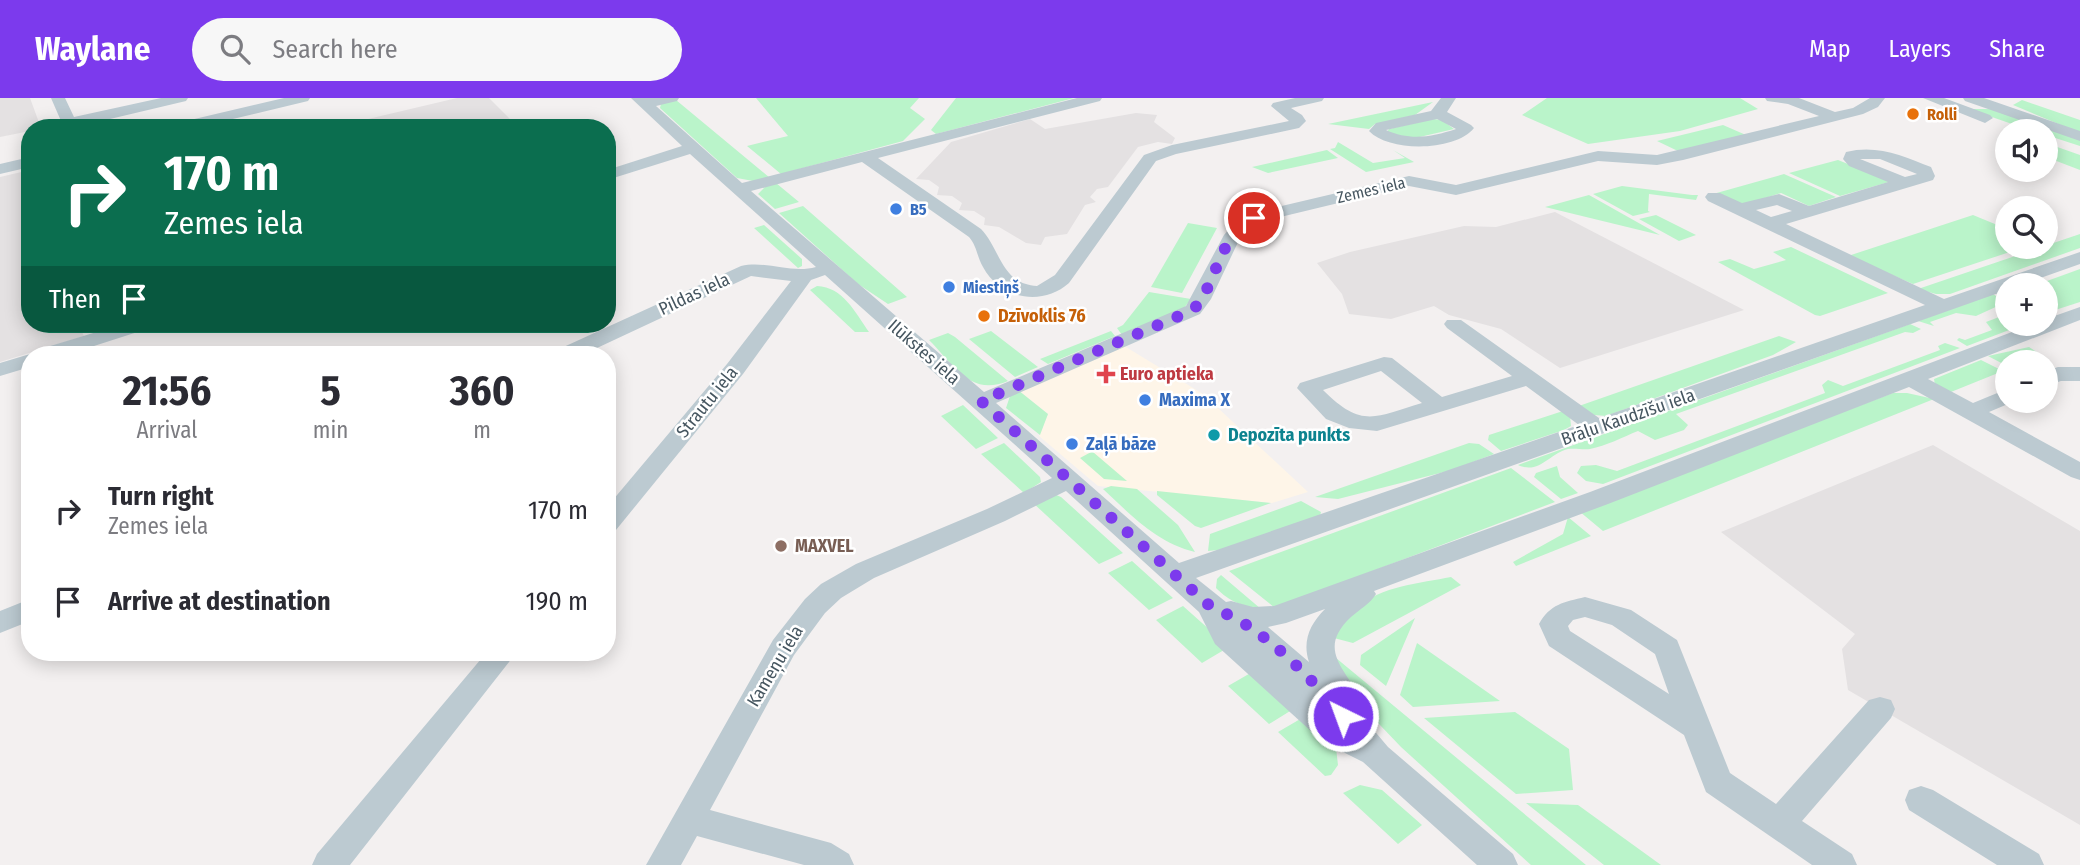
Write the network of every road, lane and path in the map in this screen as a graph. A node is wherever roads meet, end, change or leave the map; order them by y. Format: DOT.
graph roads {
  1 [pos="58,98"];
  2 [pos="181,98"];
  3 [pos="303,98"];
  4 [pos="672,98"];
  5 [pos="1095,98"];
  6 [pos="1317,98"];
  7 [pos="1449,98"];
  8 [pos="1772,98"];
  9 [pos="1878,98"];
  10 [pos="1932,98"];
  11 [pos="1970,98"];
  12 [pos="642,101"];
  13 [pos="1274,102"];
  14 [pos="1987,104"];
  15 [pos="1439,114"];
  16 [pos="1834,117"];
  17 [pos="63,119"];
  18 [pos="90,119"];
  19 [pos="213,119"];
  20 [pos="1995,121"];
  21 [pos="2080,136"];
  22 [pos="2058,143"];
  23 [pos="692,148"];
  24 [pos="2080,151"];
  25 [pos="865,157"];
  26 [pos="21,164"];
  27 [pos="0,169"];
  28 [pos="616,171"];
  29 [pos="1904,183"];
  30 [pos="738,189"];
  31 [pos="1714,197"];
  32 [pos="1741,209"];
  33 [pos="1808,212"];
  34 [pos="1771,223"];
  35 [pos="2080,258"];
  36 [pos="2080,264"];
  37 [pos="828,270"];
  38 [pos="2056,273"];
  39 [pos="803,278"];
  40 [pos="1943,306"];
  41 [pos="2077,314"];
  42 [pos="2058,315"];
  43 [pos="1454,324"];
  44 [pos="616,331"];
  45 [pos="115,333"];
  46 [pos="612,333"];
  47 [pos="73,346"];
  48 [pos="584,346"];
  49 [pos="21,363"];
  50 [pos="0,370"];
  51 [pos="2058,373"];
  52 [pos="2080,374"];
  53 [pos="1529,378"];
  54 [pos="1910,378"];
  55 [pos="981,401"];
  56 [pos="1995,401"];
  57 [pos="1440,406"];
  58 [pos="1972,412"];
  59 [pos="1598,428"];
  60 [pos="2080,472"];
  61 [pos="1068,480"];
  62 [pos="616,513"];
  63 [pos="1175,575"];
  64 [pos="1382,579"];
  65 [pos="1210,606"];
  66 [pos="21,613"];
  67 [pos="0,623"];
  68 [pos="495,661"];
  69 [pos="1880,709"];
  70 [pos="1698,728"];
  71 [pos="1377,756"];
  72 [pos="1921,800"];
  73 [pos="689,819"];
  74 [pos="1779,824"];
  75 [pos="329,865"];
  76 [pos="663,865"];
  77 [pos="837,865"];
  78 [pos="1501,865"];
  79 [pos="1840,865"];
  80 [pos="2027,865"];
  1 -- 17 [label="street"];
  2 -- 18 [label="street"];
  3 -- 19 [label="street"];
  4 -- 12 [label="street"];
  5 -- 25 [label="street"];
  6 -- 13 [label="street"];
  7 -- 15 [label="street"];
  8 -- 16 [label="street"];
  9 -- 16 [label="street, Zemes iela"];
  10 -- 14 [label="street"];
  10 -- 20 [label="street"];
  11 -- 14 [label="street"];
  12 -- 23 [label="street, Ilūkstes iela"];
  13 -- 25 [label="street"];
  14 -- 21 [label="street"];
  15 -- 15 [label="street"];
  16 -- 55 [label="street, Zemes iela"];
  22 -- 24 [label="street"];
  23 -- 28 [label="street"];
  23 -- 30 [label="street, Ilūkstes iela"];
  25 -- 30 [label="street"];
  26 -- 27 [label="street"];
  29 -- 33 [label="street"];
  30 -- 37 [label="street, Ilūkstes iela"];
  31 -- 32 [label="street"];
  32 -- 33 [label="street"];
  32 -- 34 [label="street"];
  33 -- 34 [label="street"];
  34 -- 40 [label="street"];
  35 -- 40 [label="street, Brāļu Kaudzīšu iela"];
  36 -- 38 [label="street"];
  37 -- 39 [label="street"];
  37 -- 55 [label="street, Ilūkstes iela"];
  39 -- 44 [label="street, Pildas iela"];
  39 -- 62 [label="street, Strautu iela"];
  40 -- 59 [label="street, Brāļu Kaudzīšu iela"];
  41 -- 42 [label="street"];
  41 -- 54 [label="street"];
  43 -- 53 [label="street"];
  45 -- 47 [label="street"];
  46 -- 48 [label="street, Pildas iela"];
  49 -- 50 [label="street"];
  51 -- 52 [label="street"];
  53 -- 57 [label="street"];
  53 -- 59 [label="street"];
  54 -- 58 [label="street"];
  54 -- 64 [label="street"];
  55 -- 61 [label="street, Ilūkstes iela"];
  56 -- 58 [label="street"];
  57 -- 57 [label="street"];
  58 -- 60 [label="street"];
  59 -- 63 [label="street, Brāļu Kaudzīšu iela"];
  61 -- 63 [label="street, Ilūkstes iela"];
  61 -- 73 [label="street, Kameņu iela"];
  63 -- 65 [label="street, Ilūkstes iela"];
  64 -- 65 [label="street"];
  64 -- 71 [label="street"];
  65 -- 71 [label="street, Ilūkstes iela"];
  66 -- 67 [label="street"];
  68 -- 75 [label="street"];
  69 -- 74 [label="street"];
  70 -- 70 [label="street"];
  70 -- 74 [label="street"];
  71 -- 78 [label="street, Ilūkstes iela"];
  72 -- 80 [label="street"];
  73 -- 76 [label="street, Kameņu iela"];
  73 -- 77 [label="street"];
  74 -- 79 [label="street"];
}
